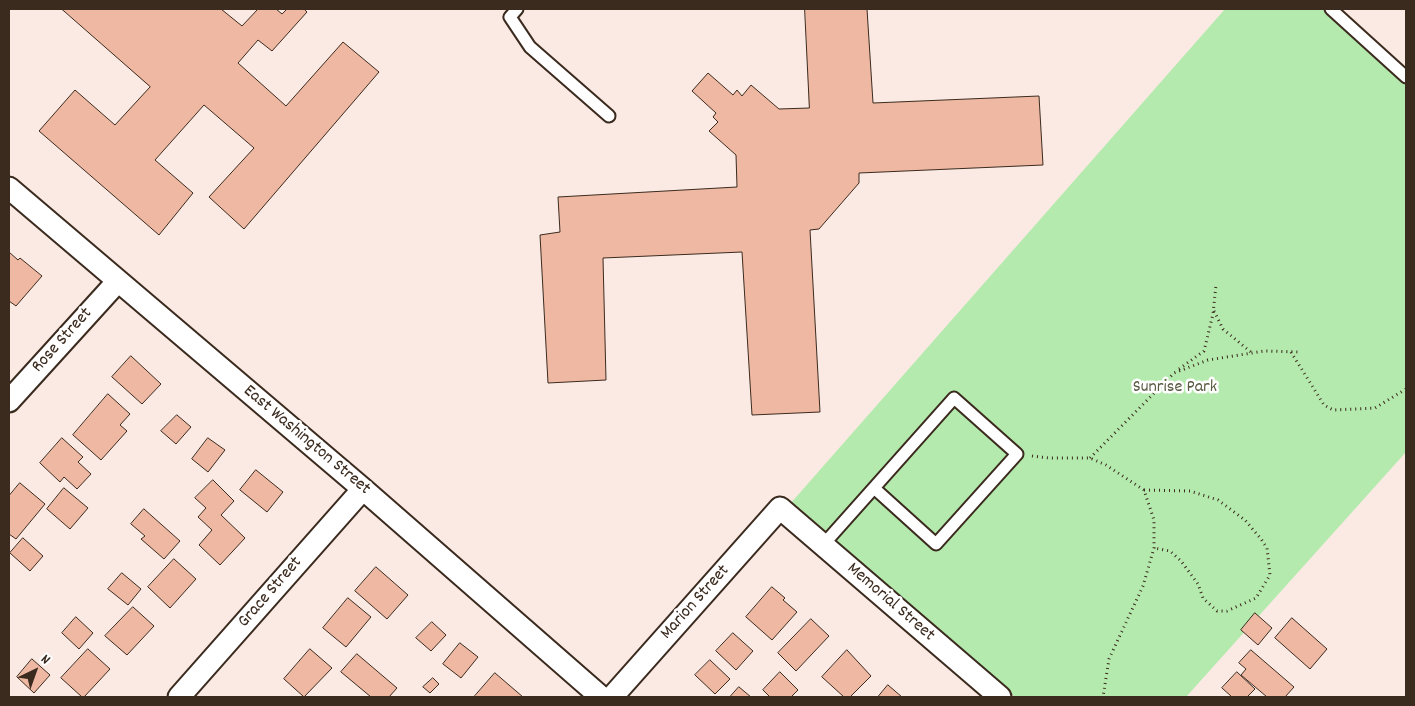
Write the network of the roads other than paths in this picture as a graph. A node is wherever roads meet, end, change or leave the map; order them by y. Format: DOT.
graph roads {
  1 [pos="517,9"];
  2 [pos="1331,9"];
  3 [pos="1406,77"];
  4 [pos="609,116"];
  5 [pos="9,188"];
  6 [pos="118,281"];
  7 [pos="9,401"];
  8 [pos="874,488"];
  9 [pos="363,489"];
  10 [pos="780,508"];
  11 [pos="823,545"];
  12 [pos="179,697"];
  13 [pos="601,697"];
  14 [pos="612,697"];
  15 [pos="1000,697"];
  1 -- 4 [label="lane"];
  2 -- 3 [label="lane"];
  5 -- 6 [label="street, East Washington Street"];
  6 -- 7 [label="street, Rose Street"];
  6 -- 9 [label="street, East Washington Street"];
  8 -- 8 [label="lane"];
  8 -- 11 [label="lane"];
  9 -- 12 [label="street, Grace Street"];
  9 -- 13 [label="street, East Washington Street"];
  10 -- 11 [label="street, Memorial Street"];
  10 -- 14 [label="street, Marion Street"];
  11 -- 15 [label="street, Memorial Street"];
}
